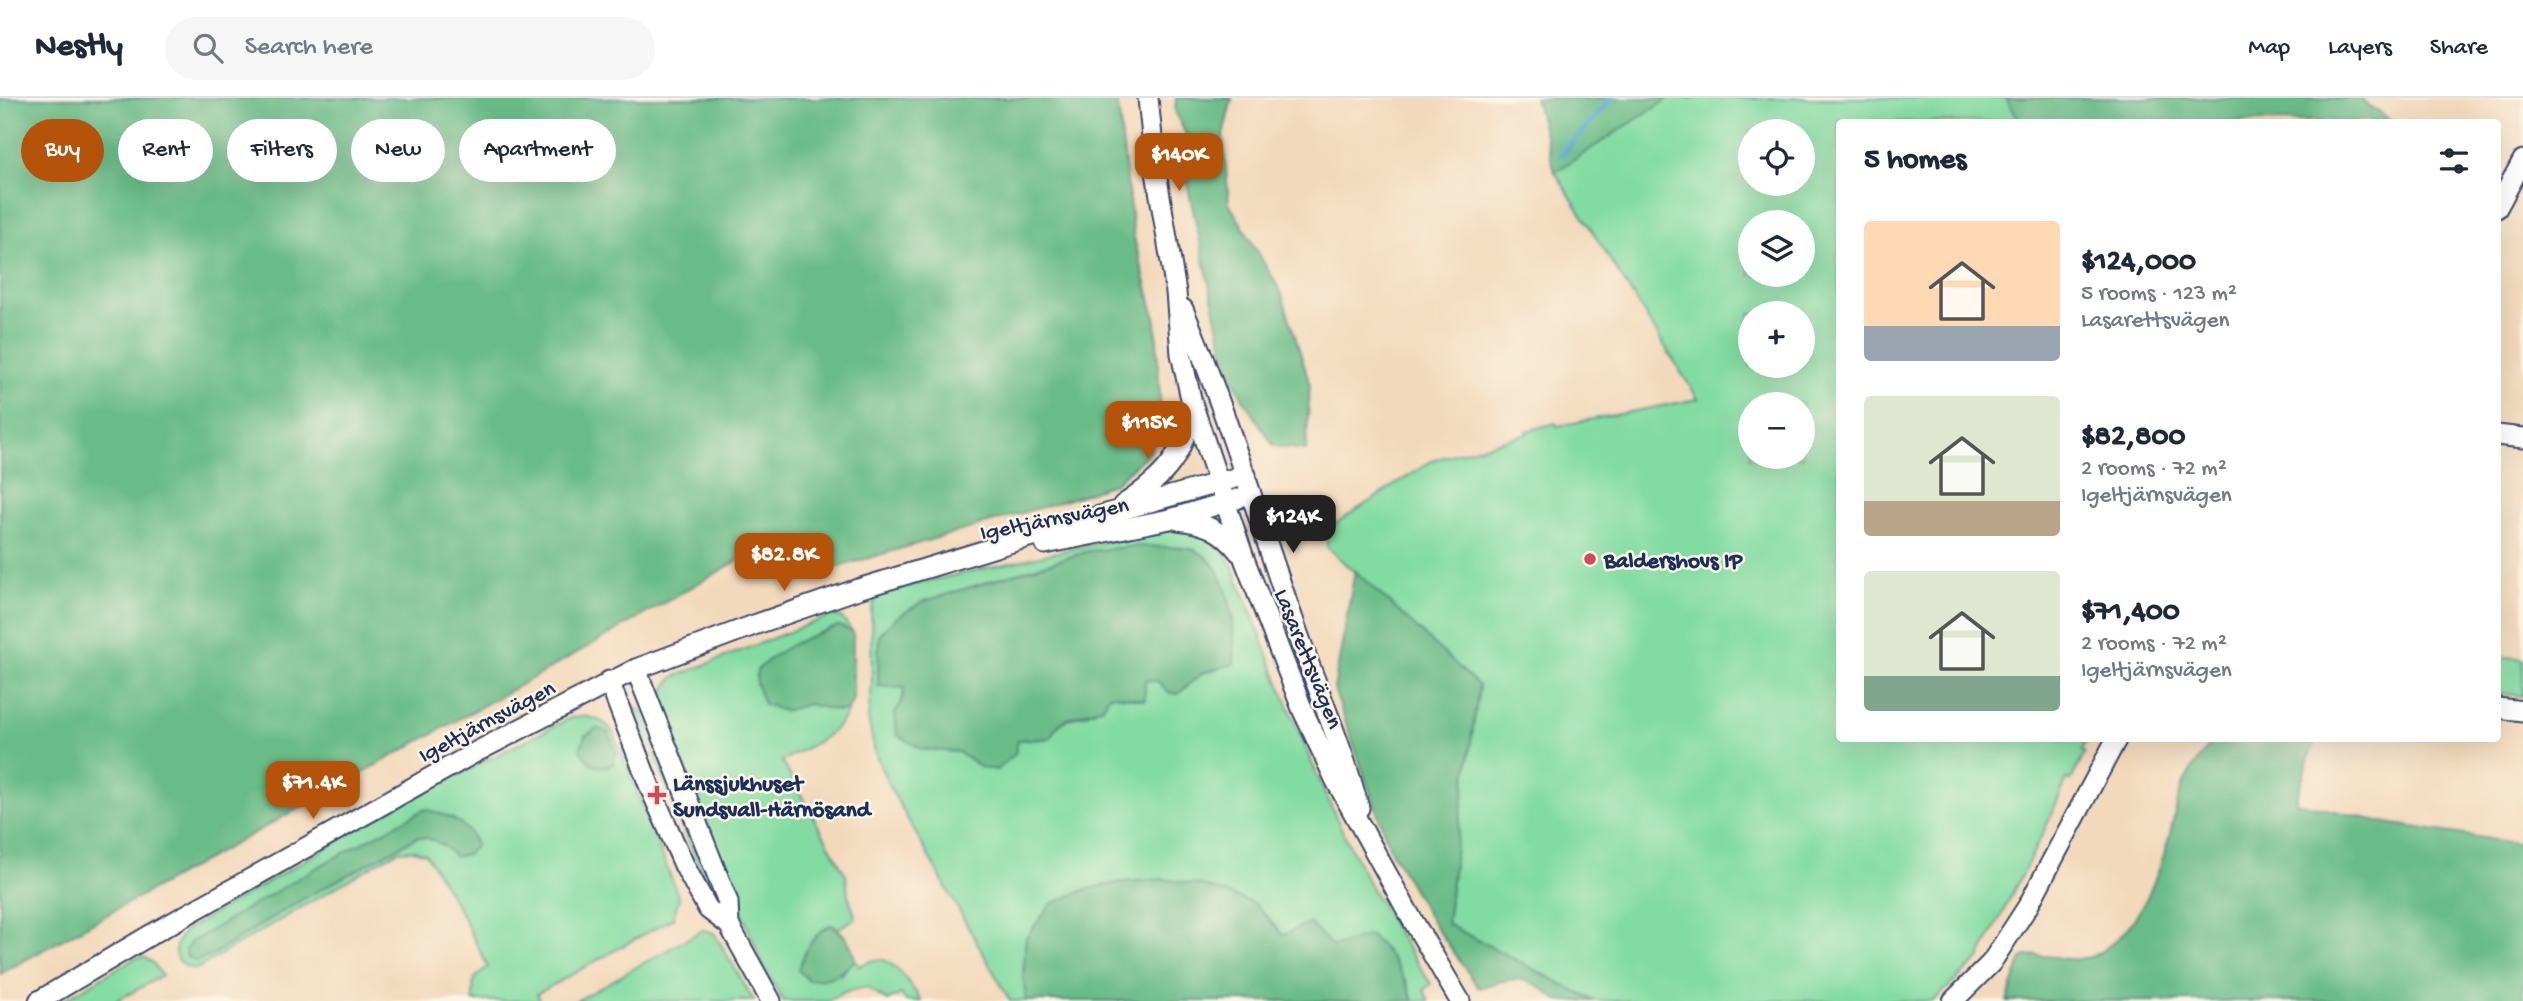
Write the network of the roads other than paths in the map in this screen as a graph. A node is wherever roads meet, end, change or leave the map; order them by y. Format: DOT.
graph roads {
  1 [pos="1148,98"];
  2 [pos="2523,160"];
  3 [pos="2501,201"];
  4 [pos="1176,292"];
  5 [pos="1192,403"];
  6 [pos="2501,435"];
  7 [pos="2523,438"];
  8 [pos="1246,475"];
  9 [pos="1219,482"];
  10 [pos="1252,494"];
  11 [pos="1226,503"];
  12 [pos="1105,516"];
  13 [pos="1170,519"];
  14 [pos="1245,561"];
  15 [pos="948,562"];
  16 [pos="636,669"];
  17 [pos="609,681"];
  18 [pos="2501,708"];
  19 [pos="2523,711"];
  20 [pos="2115,742"];
  21 [pos="1366,833"];
  22 [pos="729,925"];
  23 [pos="39,1001"];
  24 [pos="771,1001"];
  25 [pos="1460,1001"];
  26 [pos="1953,1001"];
  1 -- 4 [label="street, Lasarettsvägen"];
  2 -- 3 [label="street"];
  4 -- 5 [label="street, Lasarettsvägen"];
  4 -- 8 [label="street, Lasarettsvägen"];
  5 -- 9 [label="street, Lasarettsvägen"];
  5 -- 12 [label="street, Igeltjärnsvägen"];
  6 -- 7 [label="street"];
  8 -- 9 [label="street, Igeltjärnsvägen"];
  8 -- 10 [label="street, Lasarettsvägen"];
  9 -- 11 [label="street, Lasarettsvägen"];
  9 -- 12 [label="street, Igeltjärnsvägen"];
  10 -- 11 [label="street, Igeltjärnsvägen"];
  10 -- 21 [label="street, Lasarettsvägen"];
  11 -- 13 [label="street, Igeltjärnsvägen"];
  11 -- 14 [label="street, Lasarettsvägen"];
  12 -- 15 [label="street, Igeltjärnsvägen"];
  13 -- 14 [label="street, Igeltjärnsvägen"];
  13 -- 15 [label="street, Igeltjärnsvägen"];
  14 -- 21 [label="street, Lasarettsvägen"];
  15 -- 16 [label="street, Igeltjärnsvägen"];
  16 -- 17 [label="street, Igeltjärnsvägen"];
  16 -- 22 [label="street"];
  17 -- 22 [label="street"];
  17 -- 23 [label="street, Igeltjärnsvägen"];
  18 -- 19 [label="street"];
  20 -- 26 [label="street"];
  21 -- 25 [label="street, Lasarettsvägen"];
  22 -- 24 [label="street"];
}
